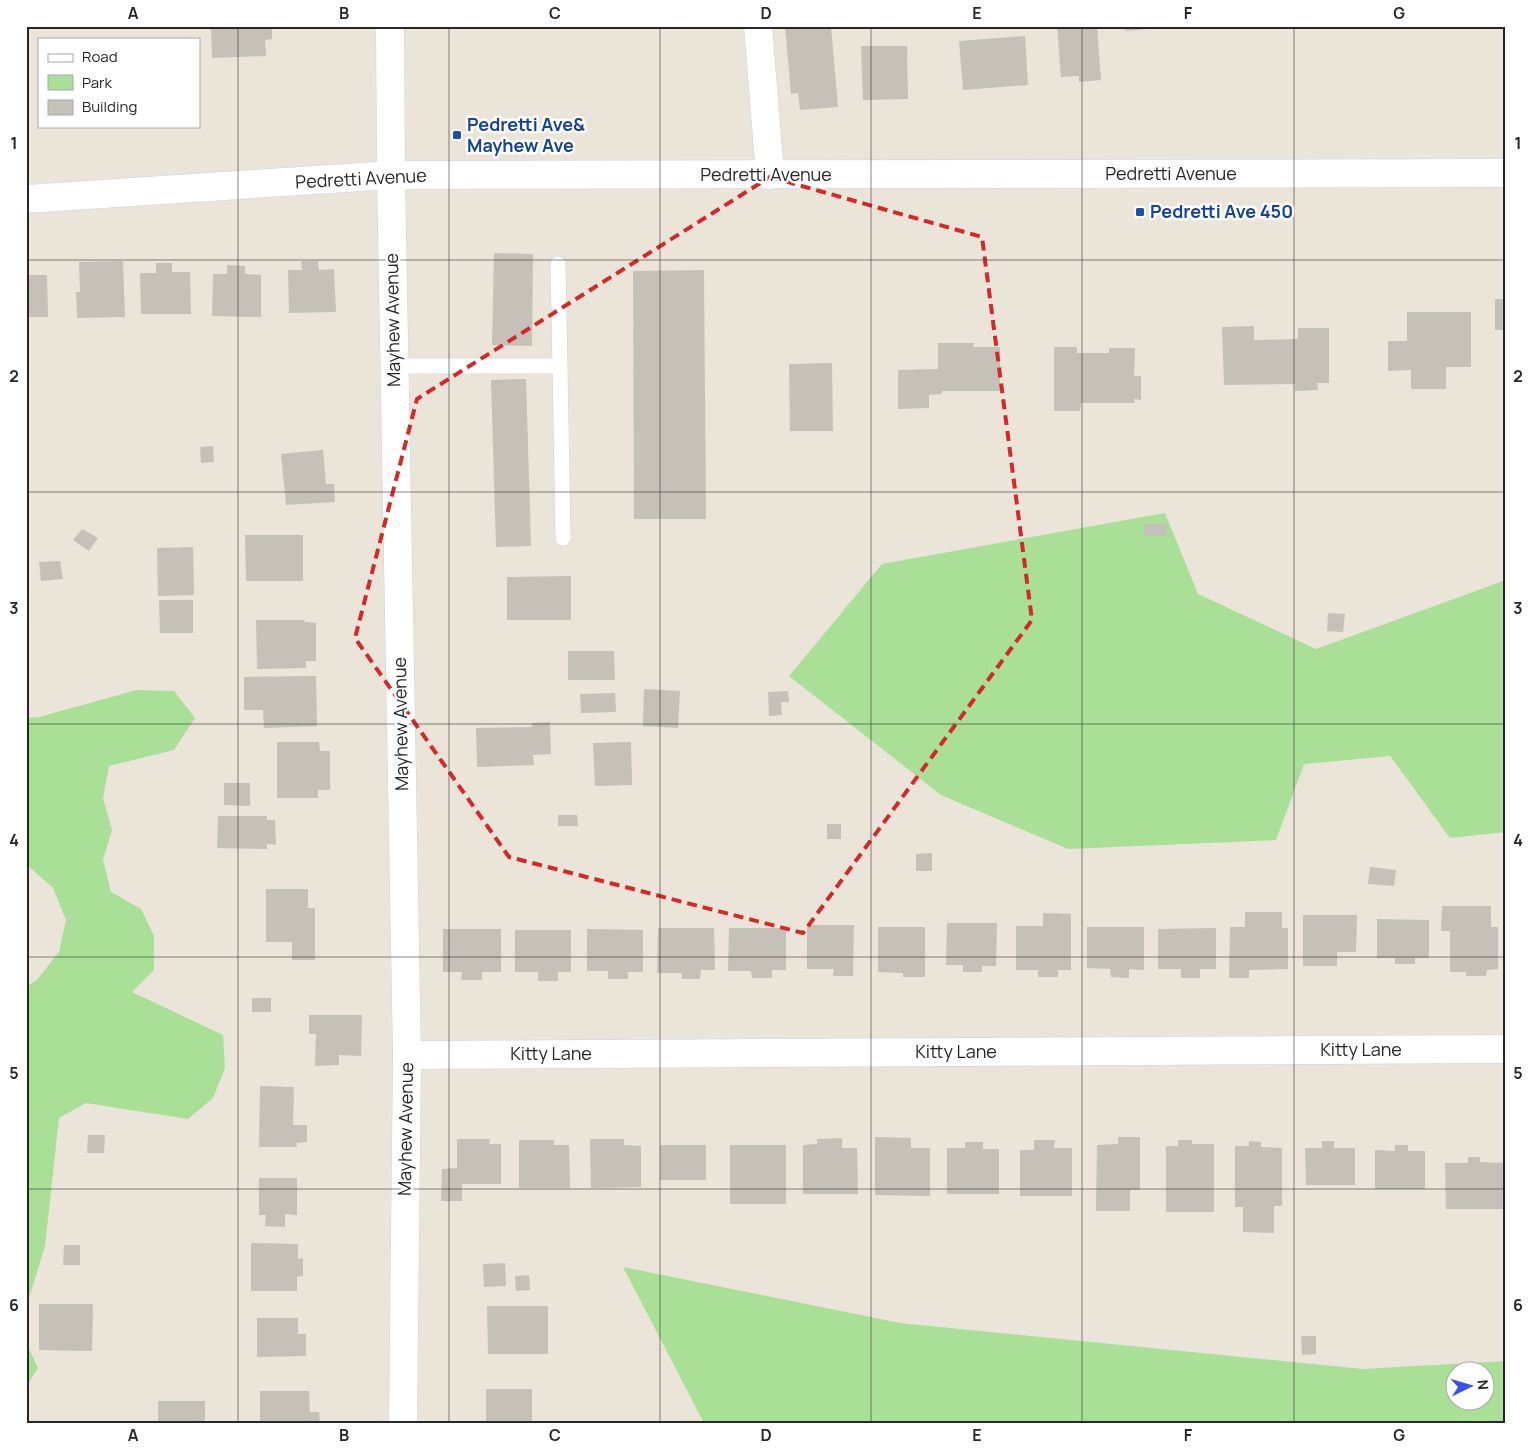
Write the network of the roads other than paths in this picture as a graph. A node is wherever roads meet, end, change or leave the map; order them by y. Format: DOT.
graph roads {
  1 [pos="390,26"];
  2 [pos="758,26"];
  3 [pos="1506,172"];
  4 [pos="391,175"];
  5 [pos="770,175"];
  6 [pos="26,198"];
  7 [pos="558,264"];
  8 [pos="394,366"];
  9 [pos="560,366"];
  10 [pos="564,538"];
  11 [pos="1506,1049"];
  12 [pos="407,1055"];
  13 [pos="403,1423"];
  1 -- 4 [label="street, Mayhew Avenue"];
  2 -- 5 [label="street"];
  3 -- 5 [label="street, Pedretti Avenue"];
  4 -- 5 [label="street, Pedretti Avenue"];
  4 -- 6 [label="street, Pedretti Avenue"];
  4 -- 8 [label="street, Mayhew Avenue"];
  7 -- 9 [label="lane"];
  8 -- 9 [label="lane"];
  8 -- 12 [label="street, Mayhew Avenue"];
  9 -- 10 [label="lane"];
  11 -- 12 [label="street, Kitty Lane"];
  12 -- 13 [label="street, Mayhew Avenue"];
}
